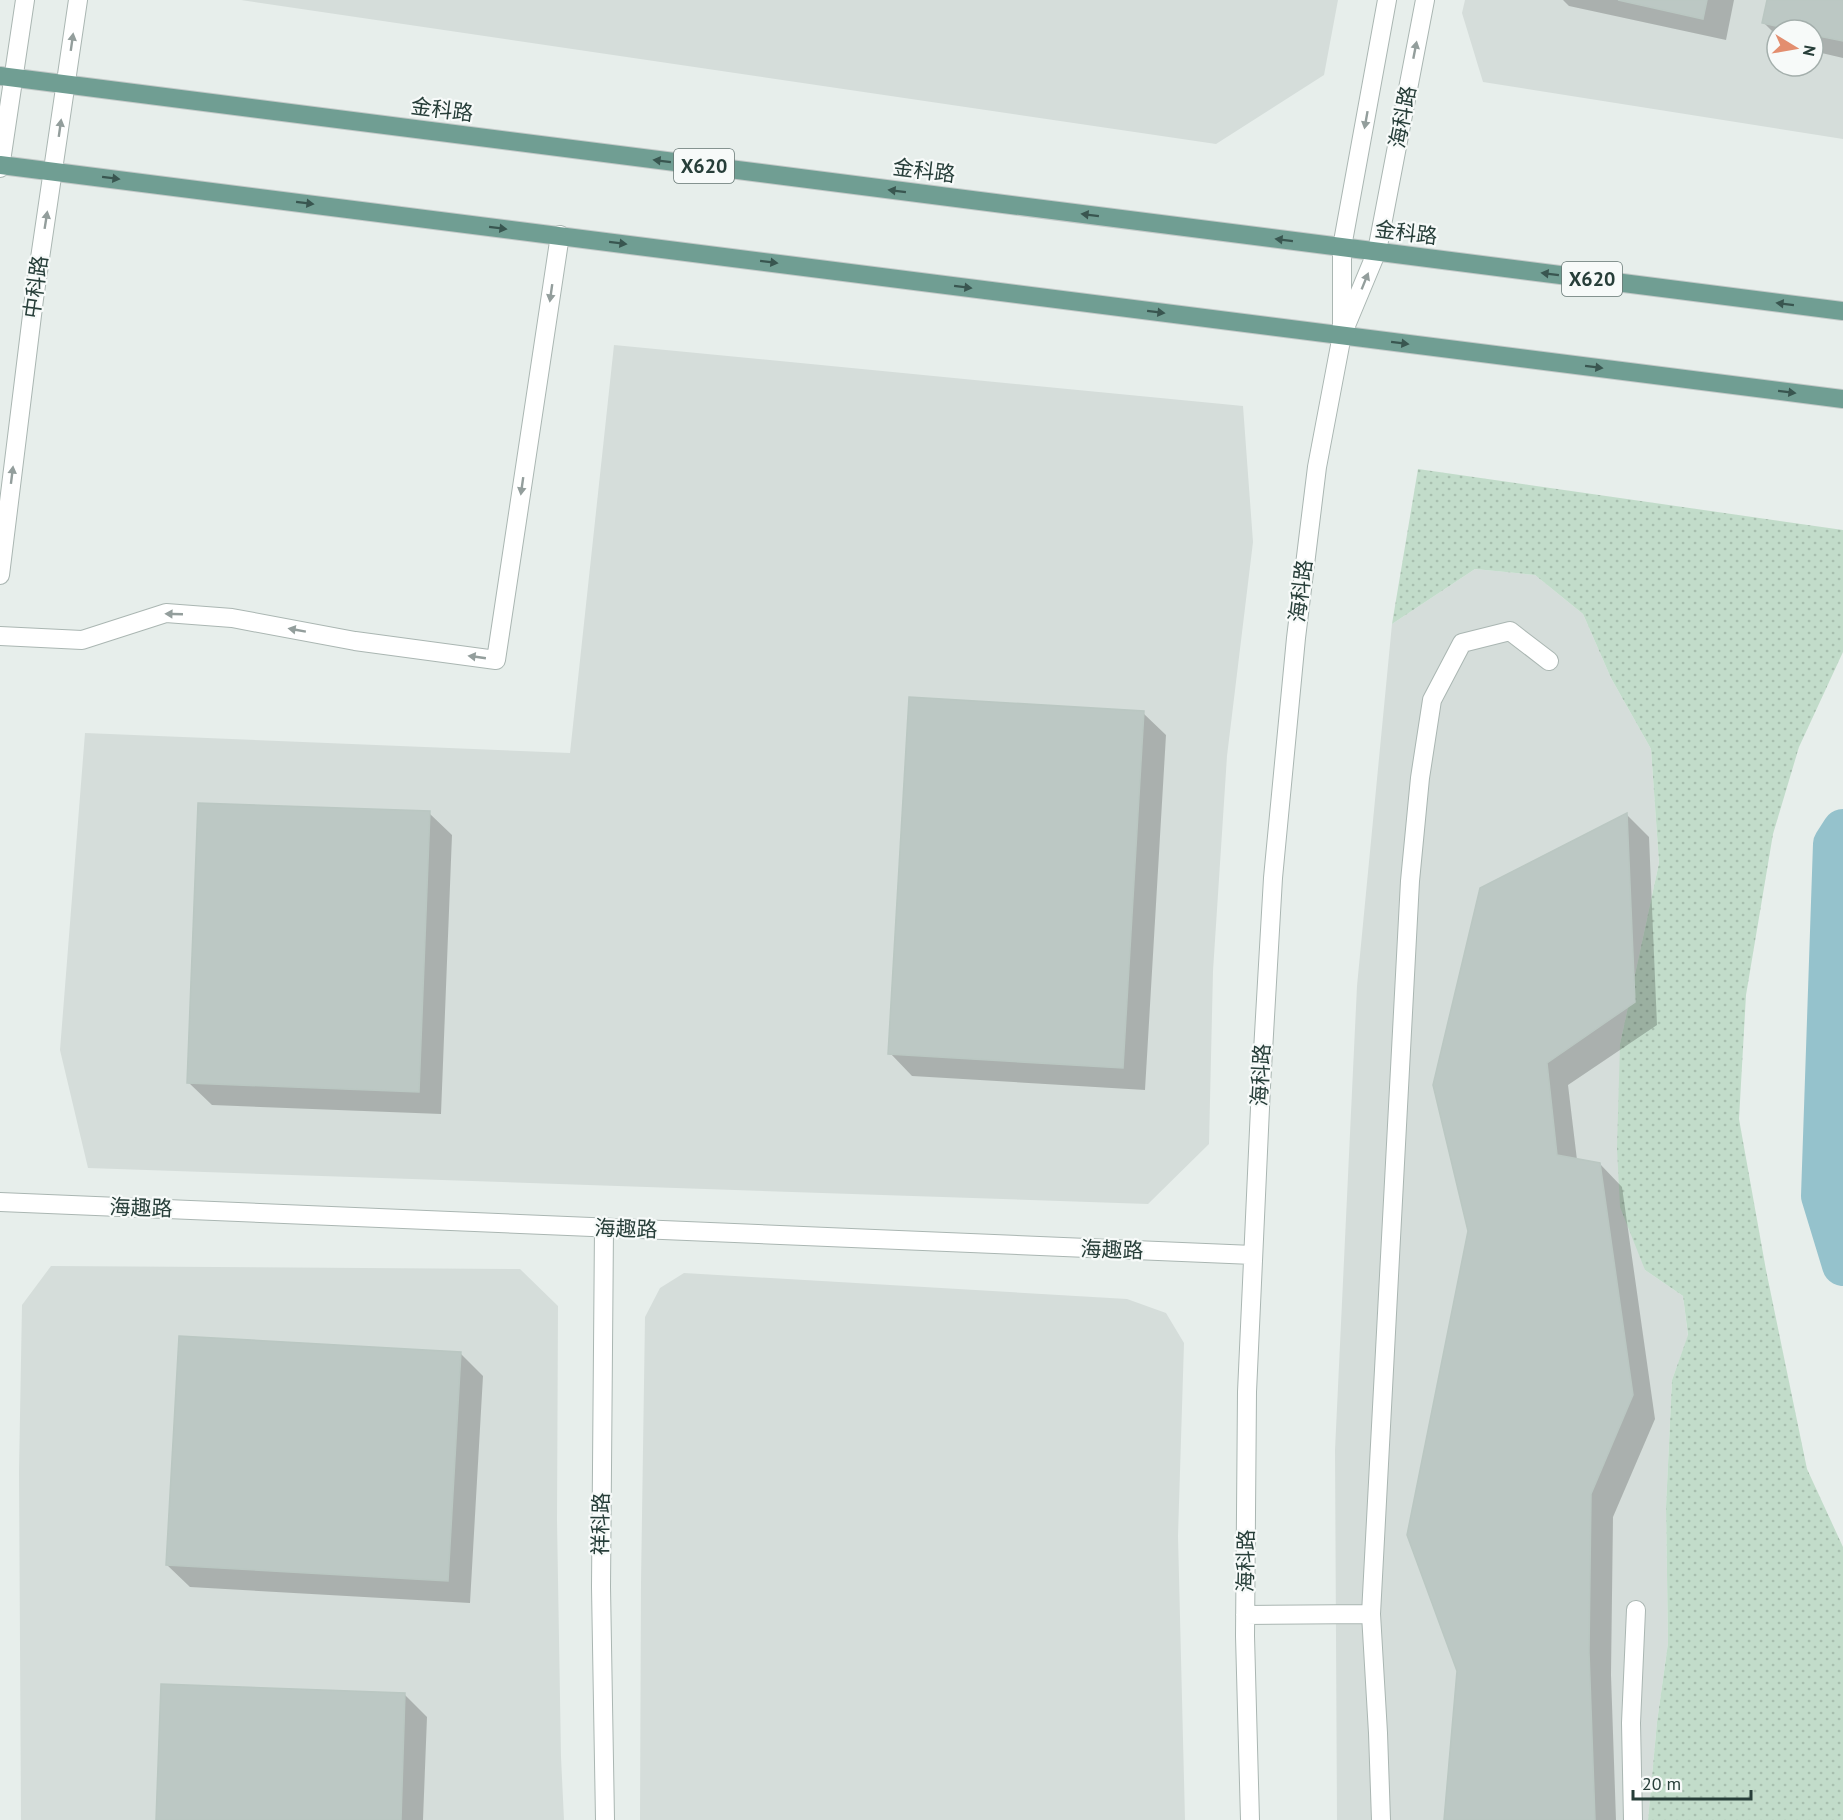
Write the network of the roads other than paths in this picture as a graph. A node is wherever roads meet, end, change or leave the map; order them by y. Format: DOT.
graph roads {
  1 [pos="25,0"];
  2 [pos="78,0"];
  3 [pos="1388,0"];
  4 [pos="1425,0"];
  5 [pos="7,77"];
  6 [pos="66,84"];
  7 [pos="0,166"];
  8 [pos="53,171"];
  9 [pos="560,235"];
  10 [pos="1342,247"];
  11 [pos="1377,252"];
  12 [pos="1843,311"];
  13 [pos="1342,335"];
  14 [pos="1843,399"];
  15 [pos="0,575"];
  16 [pos="0,636"];
  17 [pos="1549,661"];
  18 [pos="0,1202"];
  19 [pos="604,1228"];
  20 [pos="1253,1256"];
  21 [pos="1636,1610"];
  22 [pos="1371,1614"];
  23 [pos="1245,1615"];
  24 [pos="605,1820"];
  25 [pos="1250,1820"];
  26 [pos="1381,1820"];
  27 [pos="1633,1820"];
  1 -- 5 [label="street"];
  6 -- 2 [label="street, 中科路, one-way"];
  3 -- 10 [label="street, 海科路, one-way"];
  11 -- 4 [label="street, 海科路, one-way"];
  5 -- 6 [label="main road, 金科路"];
  5 -- 7 [label="street"];
  8 -- 6 [label="street, 中科路, one-way"];
  10 -- 6 [label="main road, 金科路 / X620, one-way"];
  7 -- 8 [label="main road"];
  8 -- 9 [label="main road, one-way"];
  15 -- 8 [label="street, 中科路, one-way"];
  9 -- 13 [label="main road, one-way"];
  9 -- 16 [label="street, one-way"];
  10 -- 11 [label="main road, 金科路 / X620"];
  10 -- 13 [label="street, 海科路"];
  12 -- 11 [label="main road, 金科路 / X620, one-way"];
  13 -- 11 [label="street, 海科路, one-way"];
  13 -- 14 [label="main road, one-way"];
  13 -- 20 [label="street, 海科路"];
  17 -- 22 [label="street"];
  18 -- 19 [label="street, 海趣路"];
  19 -- 20 [label="street, 海趣路"];
  19 -- 24 [label="street, 祥科路"];
  20 -- 23 [label="street, 海科路"];
  21 -- 27 [label="street"];
  22 -- 23 [label="street"];
  22 -- 26 [label="street"];
  23 -- 25 [label="street, 海科路"];
}
